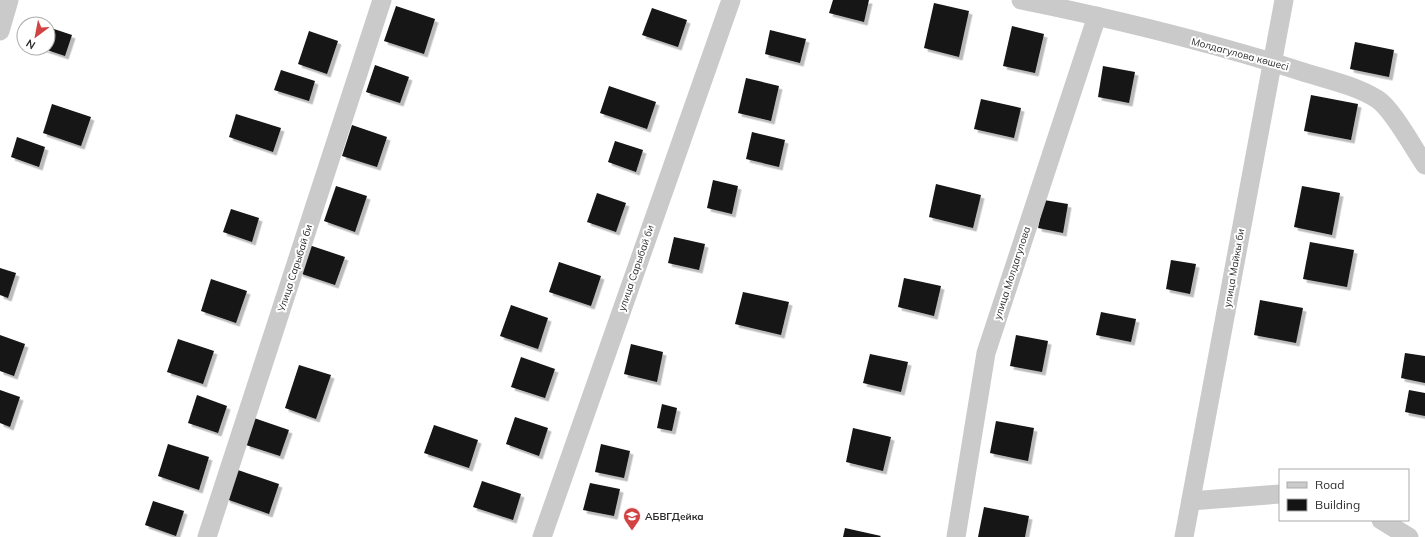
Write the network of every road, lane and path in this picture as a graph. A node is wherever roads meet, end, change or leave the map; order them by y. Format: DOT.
graph roads {
  1 [pos="9,0"];
  2 [pos="382,0"];
  3 [pos="731,0"];
  4 [pos="1021,0"];
  5 [pos="1284,0"];
  6 [pos="1096,16"];
  7 [pos="0,31"];
  8 [pos="1272,62"];
  9 [pos="1425,165"];
  10 [pos="1279,494"];
  11 [pos="1191,500"];
  12 [pos="1383,521"];
  13 [pos="207,537"];
  14 [pos="542,537"];
  15 [pos="956,537"];
  16 [pos="1184,537"];
  17 [pos="1409,537"];
  1 -- 7 [label="street"];
  2 -- 13 [label="street, Улица Сарыбай би"];
  3 -- 14 [label="street, улица Сарыбай би"];
  4 -- 6 [label="street, Молдагулова көшесі"];
  5 -- 8 [label="street, улица Майкы би"];
  6 -- 8 [label="street, Молдагулова көшесі"];
  6 -- 15 [label="street, улица Молдагулова"];
  8 -- 9 [label="street, Молдагулова көшесі"];
  8 -- 11 [label="street, улица Майкы би"];
  10 -- 11 [label="street"];
  11 -- 16 [label="street, улица Майкы би"];
  12 -- 17 [label="street"];
}
